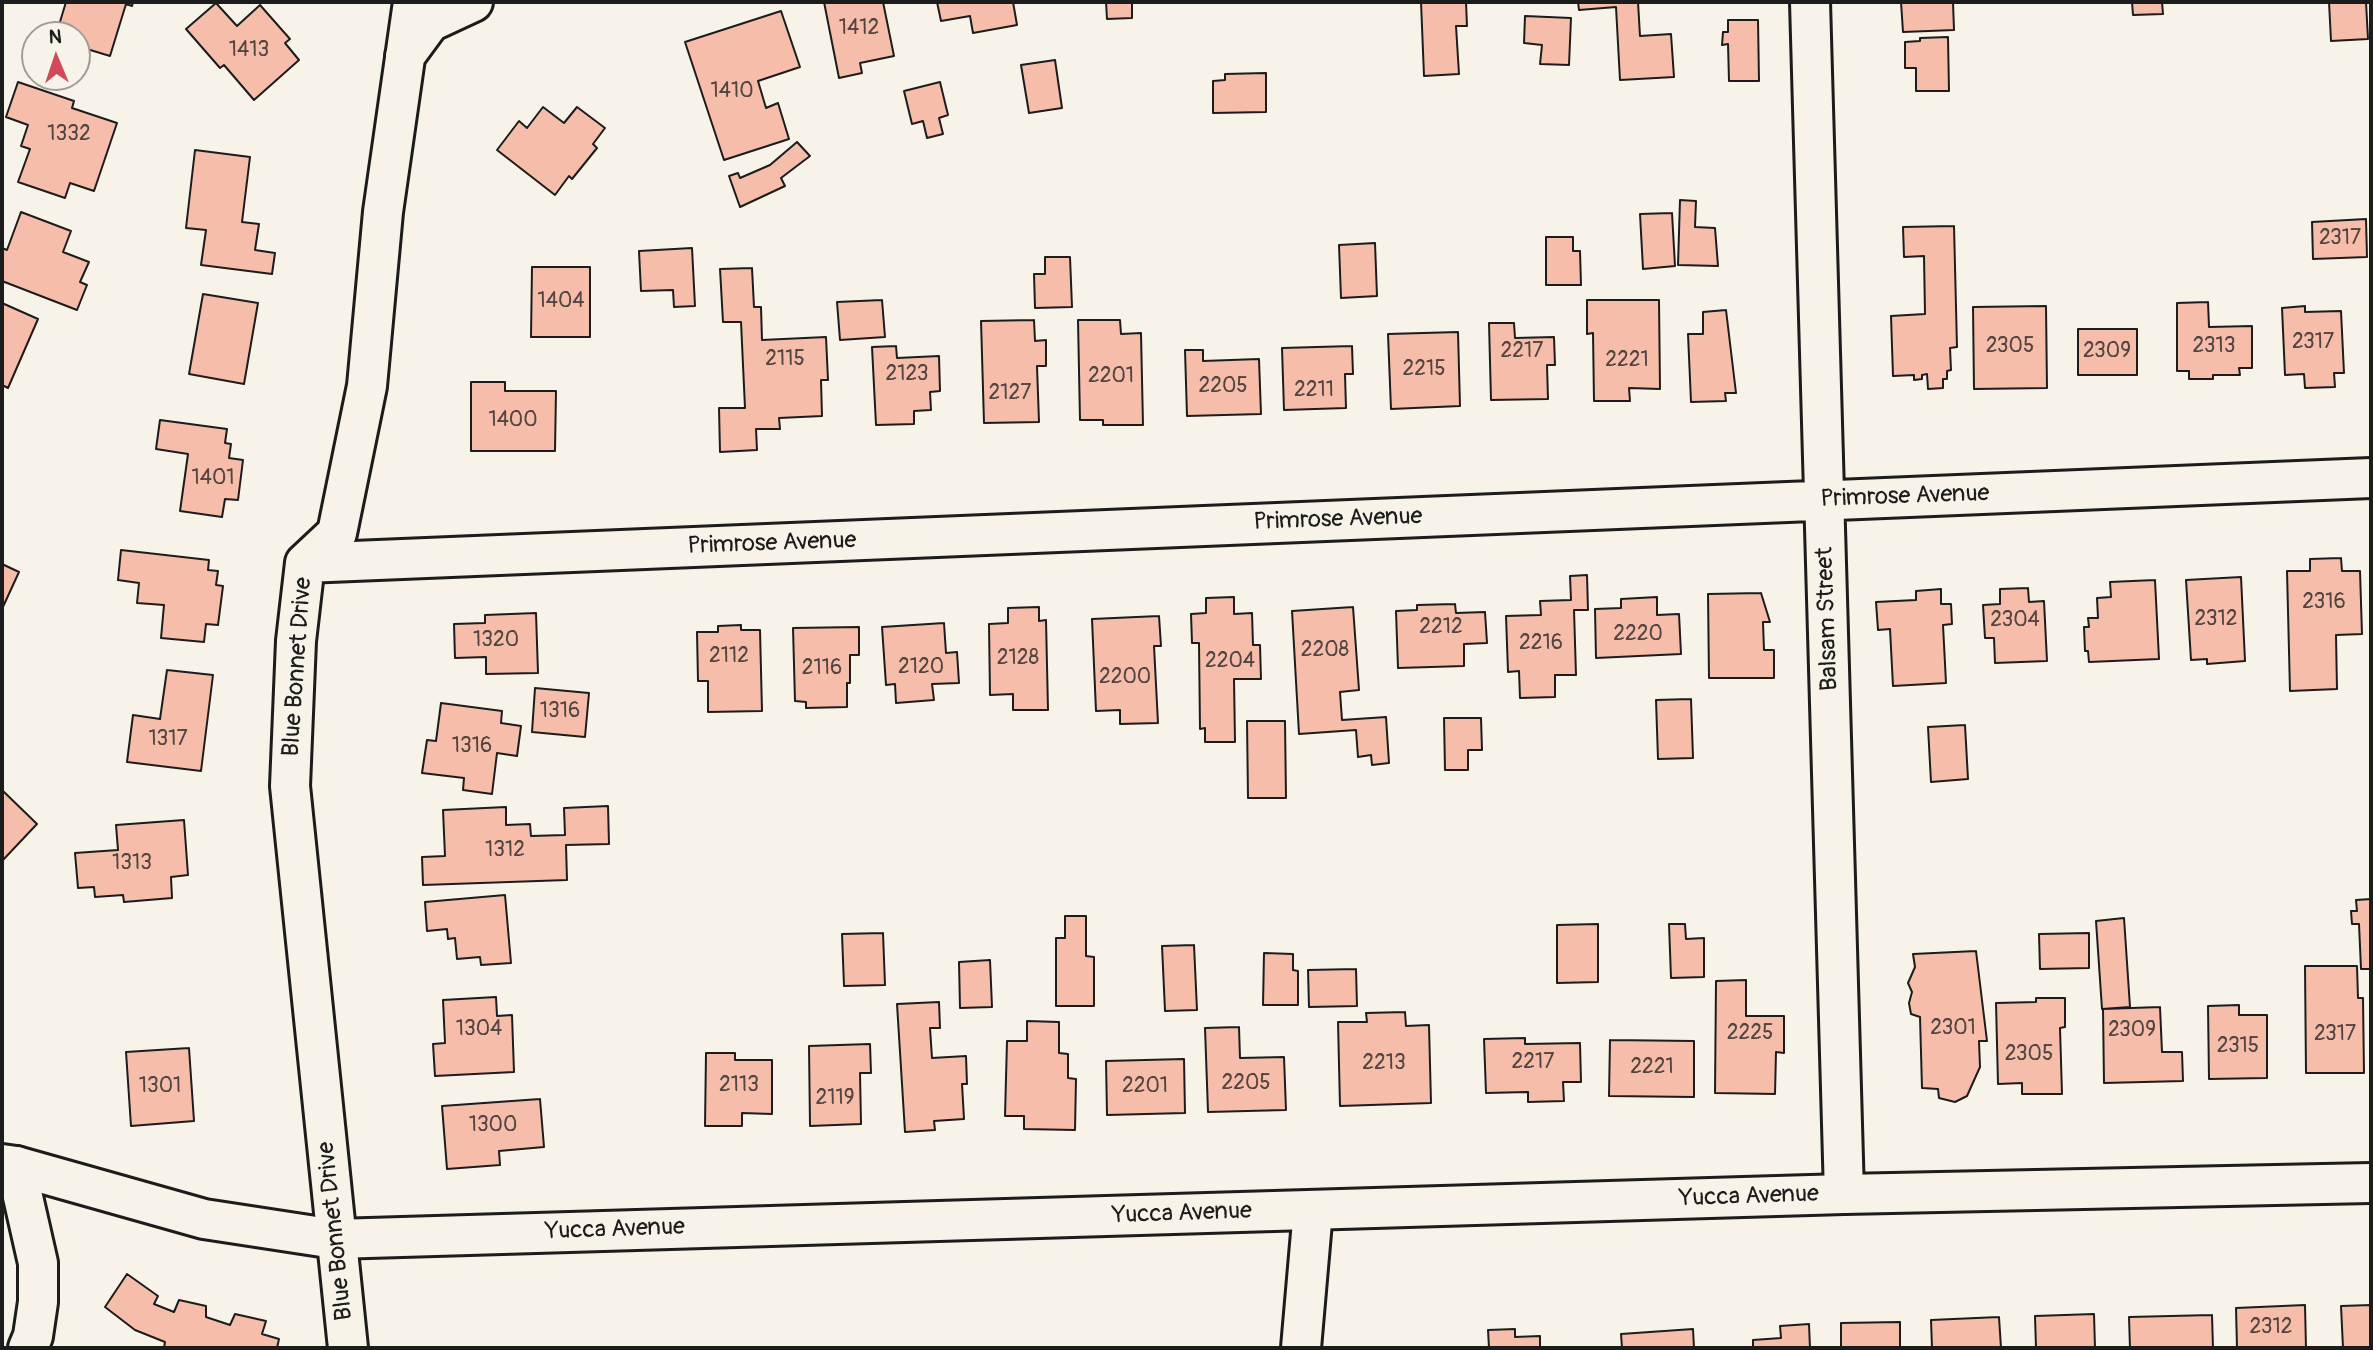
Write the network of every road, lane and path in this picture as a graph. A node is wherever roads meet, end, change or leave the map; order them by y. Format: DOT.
graph roads {
  1 [pos="413,2"];
  2 [pos="473,2"];
  3 [pos="1810,2"];
  4 [pos="404,58"];
  5 [pos="2371,478"];
  6 [pos="1824,500"];
  7 [pos="305,563"];
  8 [pos="9,1165"];
  9 [pos="2371,1183"];
  10 [pos="1844,1194"];
  11 [pos="1312,1210"];
  12 [pos="335,1239"];
  13 [pos="29,1348"];
  14 [pos="348,1348"];
  15 [pos="1301,1348"];
  1 -- 4 [label="street, Blue Bonnet Drive"];
  2 -- 4 [label="street"];
  3 -- 6 [label="street, Balsam Street"];
  4 -- 7 [label="street, Blue Bonnet Drive"];
  5 -- 6 [label="street, Primrose Avenue"];
  6 -- 7 [label="street, Primrose Avenue"];
  6 -- 10 [label="street, Balsam Street"];
  7 -- 12 [label="street, Blue Bonnet Drive"];
  8 -- 12 [label="street, Yucca Avenue"];
  8 -- 13 [label="street"];
  9 -- 10 [label="street, Yucca Avenue"];
  10 -- 11 [label="street, Yucca Avenue"];
  11 -- 12 [label="street, Yucca Avenue"];
  11 -- 15 [label="street"];
  12 -- 14 [label="street, Blue Bonnet Drive"];
}
